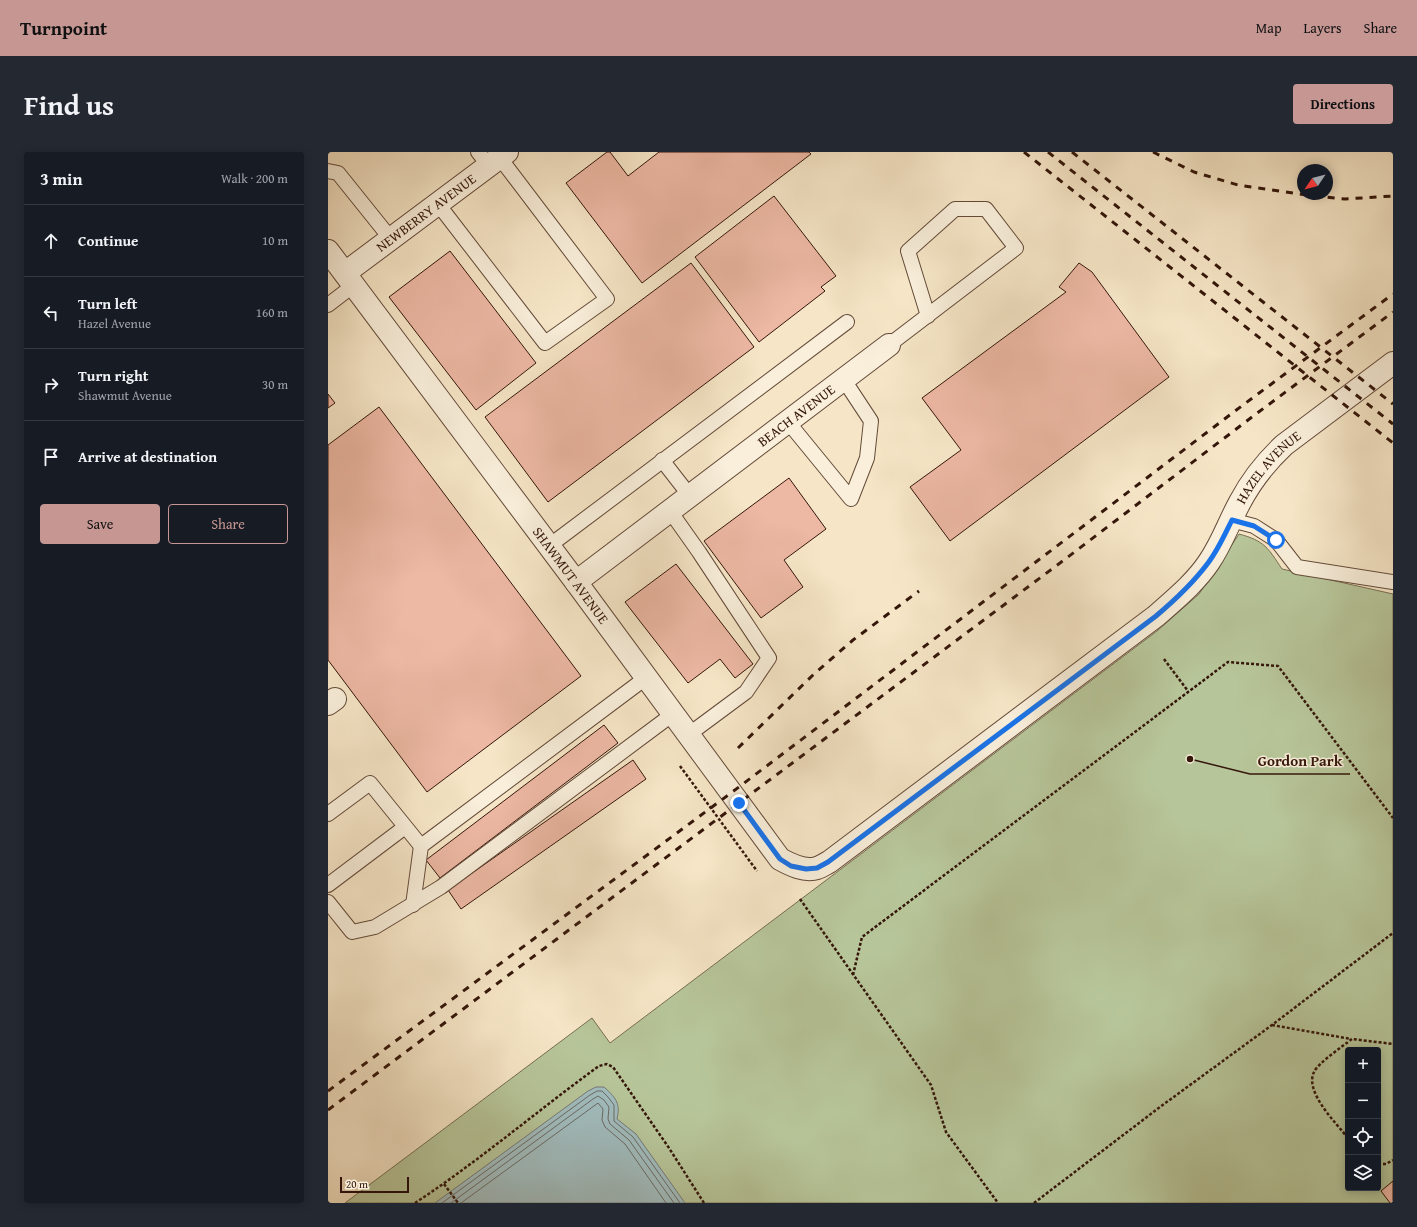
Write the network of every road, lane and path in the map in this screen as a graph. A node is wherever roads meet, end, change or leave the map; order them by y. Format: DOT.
graph roads {
  1 [pos="493,157"];
  2 [pos="328,171"];
  3 [pos="438,204"];
  4 [pos="391,239"];
  5 [pos="328,251"];
  6 [pos="349,279"];
  7 [pos="328,305"];
  8 [pos="928,316"];
  9 [pos="847,322"];
  10 [pos="889,345"];
  11 [pos="1384,369"];
  12 [pos="844,380"];
  13 [pos="788,422"];
  14 [pos="662,460"];
  15 [pos="690,496"];
  16 [pos="670,511"];
  17 [pos="1232,520"];
  18 [pos="549,546"];
  19 [pos="576,582"];
  20 [pos="1393,582"];
  21 [pos="1164,659"];
  22 [pos="647,677"];
  23 [pos="1188,691"];
  24 [pos="673,714"];
  25 [pos="688,735"];
  26 [pos="680,766"];
  27 [pos="328,814"];
  28 [pos="1393,818"];
  29 [pos="405,827"];
  30 [pos="421,846"];
  31 [pos="828,862"];
  32 [pos="757,871"];
  33 [pos="328,885"];
  34 [pos="800,899"];
  35 [pos="328,902"];
  36 [pos="413,904"];
  37 [pos="1393,933"];
  38 [pos="854,975"];
  39 [pos="1272,1025"];
  40 [pos="1352,1039"];
  41 [pos="1393,1044"];
  42 [pos="1345,1134"];
  43 [pos="1393,1160"];
  44 [pos="1381,1164"];
  45 [pos="444,1184"];
  46 [pos="415,1203"];
  47 [pos="458,1203"];
  48 [pos="704,1203"];
  49 [pos="998,1203"];
  50 [pos="1034,1203"];
  1 -- 3 [label="street, NEWBERRY AVENUE"];
  1 -- 3 [label="lane"];
  2 -- 4 [label="lane"];
  3 -- 4 [label="street, NEWBERRY AVENUE"];
  4 -- 6 [label="street, NEWBERRY AVENUE"];
  5 -- 6 [label="street, SHAWMUT AVENUE"];
  6 -- 7 [label="lane"];
  6 -- 18 [label="street, SHAWMUT AVENUE"];
  8 -- 8 [label="lane, BEACH AVENUE"];
  8 -- 10 [label="lane, BEACH AVENUE"];
  9 -- 14 [label="lane"];
  10 -- 12 [label="street, BEACH AVENUE"];
  11 -- 17 [label="street, HAZEL AVENUE"];
  12 -- 13 [label="street, BEACH AVENUE"];
  12 -- 13 [label="lane"];
  13 -- 15 [label="street, BEACH AVENUE"];
  14 -- 15 [label="lane"];
  14 -- 18 [label="lane"];
  15 -- 16 [label="street, BEACH AVENUE"];
  16 -- 19 [label="street, BEACH AVENUE"];
  16 -- 25 [label="lane"];
  17 -- 20 [label="lane"];
  17 -- 31 [label="street, HAZEL AVENUE"];
  18 -- 19 [label="street, SHAWMUT AVENUE"];
  19 -- 22 [label="street, SHAWMUT AVENUE"];
  21 -- 23 [label="path"];
  22 -- 24 [label="street, SHAWMUT AVENUE"];
  22 -- 30 [label="lane"];
  23 -- 28 [label="path"];
  23 -- 38 [label="path"];
  24 -- 25 [label="street, SHAWMUT AVENUE"];
  24 -- 36 [label="lane"];
  25 -- 31 [label="street, SHAWMUT AVENUE"];
  26 -- 32 [label="path"];
  27 -- 29 [label="lane"];
  29 -- 30 [label="lane"];
  29 -- 33 [label="lane"];
  30 -- 36 [label="lane"];
  34 -- 38 [label="path"];
  35 -- 36 [label="lane"];
  37 -- 39 [label="path"];
  38 -- 49 [label="path"];
  39 -- 40 [label="path"];
  39 -- 50 [label="path"];
  40 -- 41 [label="path"];
  40 -- 42 [label="path"];
  43 -- 44 [label="path"];
  45 -- 46 [label="path"];
  45 -- 47 [label="path"];
  45 -- 48 [label="path"];
}
